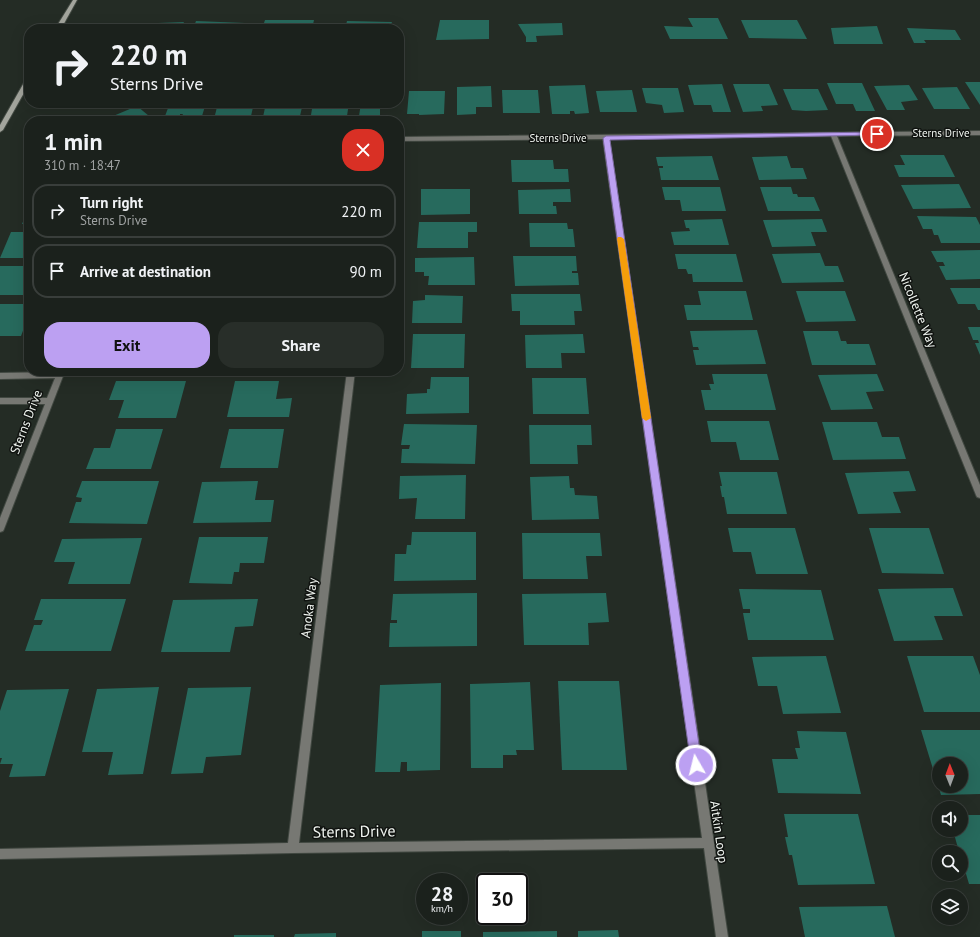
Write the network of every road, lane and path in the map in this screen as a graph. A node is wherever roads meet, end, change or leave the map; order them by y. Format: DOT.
graph roads {
  1 [pos="75,0"];
  2 [pos="61,24"];
  3 [pos="24,88"];
  4 [pos="0,130"];
  5 [pos="980,133"];
  6 [pos="833,134"];
  7 [pos="606,138"];
  8 [pos="404,139"];
  9 [pos="24,375"];
  10 [pos="0,376"];
  11 [pos="59,376"];
  12 [pos="350,376"];
  13 [pos="49,401"];
  14 [pos="0,402"];
  15 [pos="980,495"];
  16 [pos="0,529"];
  17 [pos="708,843"];
  18 [pos="293,848"];
  19 [pos="0,854"];
  20 [pos="722,937"];
  1 -- 2 [label="street"];
  3 -- 4 [label="street"];
  5 -- 6 [label="street, Sterns Drive"];
  6 -- 7 [label="street, Sterns Drive"];
  6 -- 15 [label="street, Nicollette Way"];
  7 -- 8 [label="street, Sterns Drive"];
  7 -- 17 [label="street, Aitkin Loop"];
  9 -- 10 [label="street"];
  11 -- 13 [label="street, Sterns Drive"];
  12 -- 18 [label="street, Anoka Way"];
  13 -- 14 [label="street"];
  13 -- 16 [label="street, Sterns Drive"];
  17 -- 18 [label="street, Sterns Drive"];
  17 -- 20 [label="street, Aitkin Loop"];
  18 -- 19 [label="street, Sterns Drive"];
}
